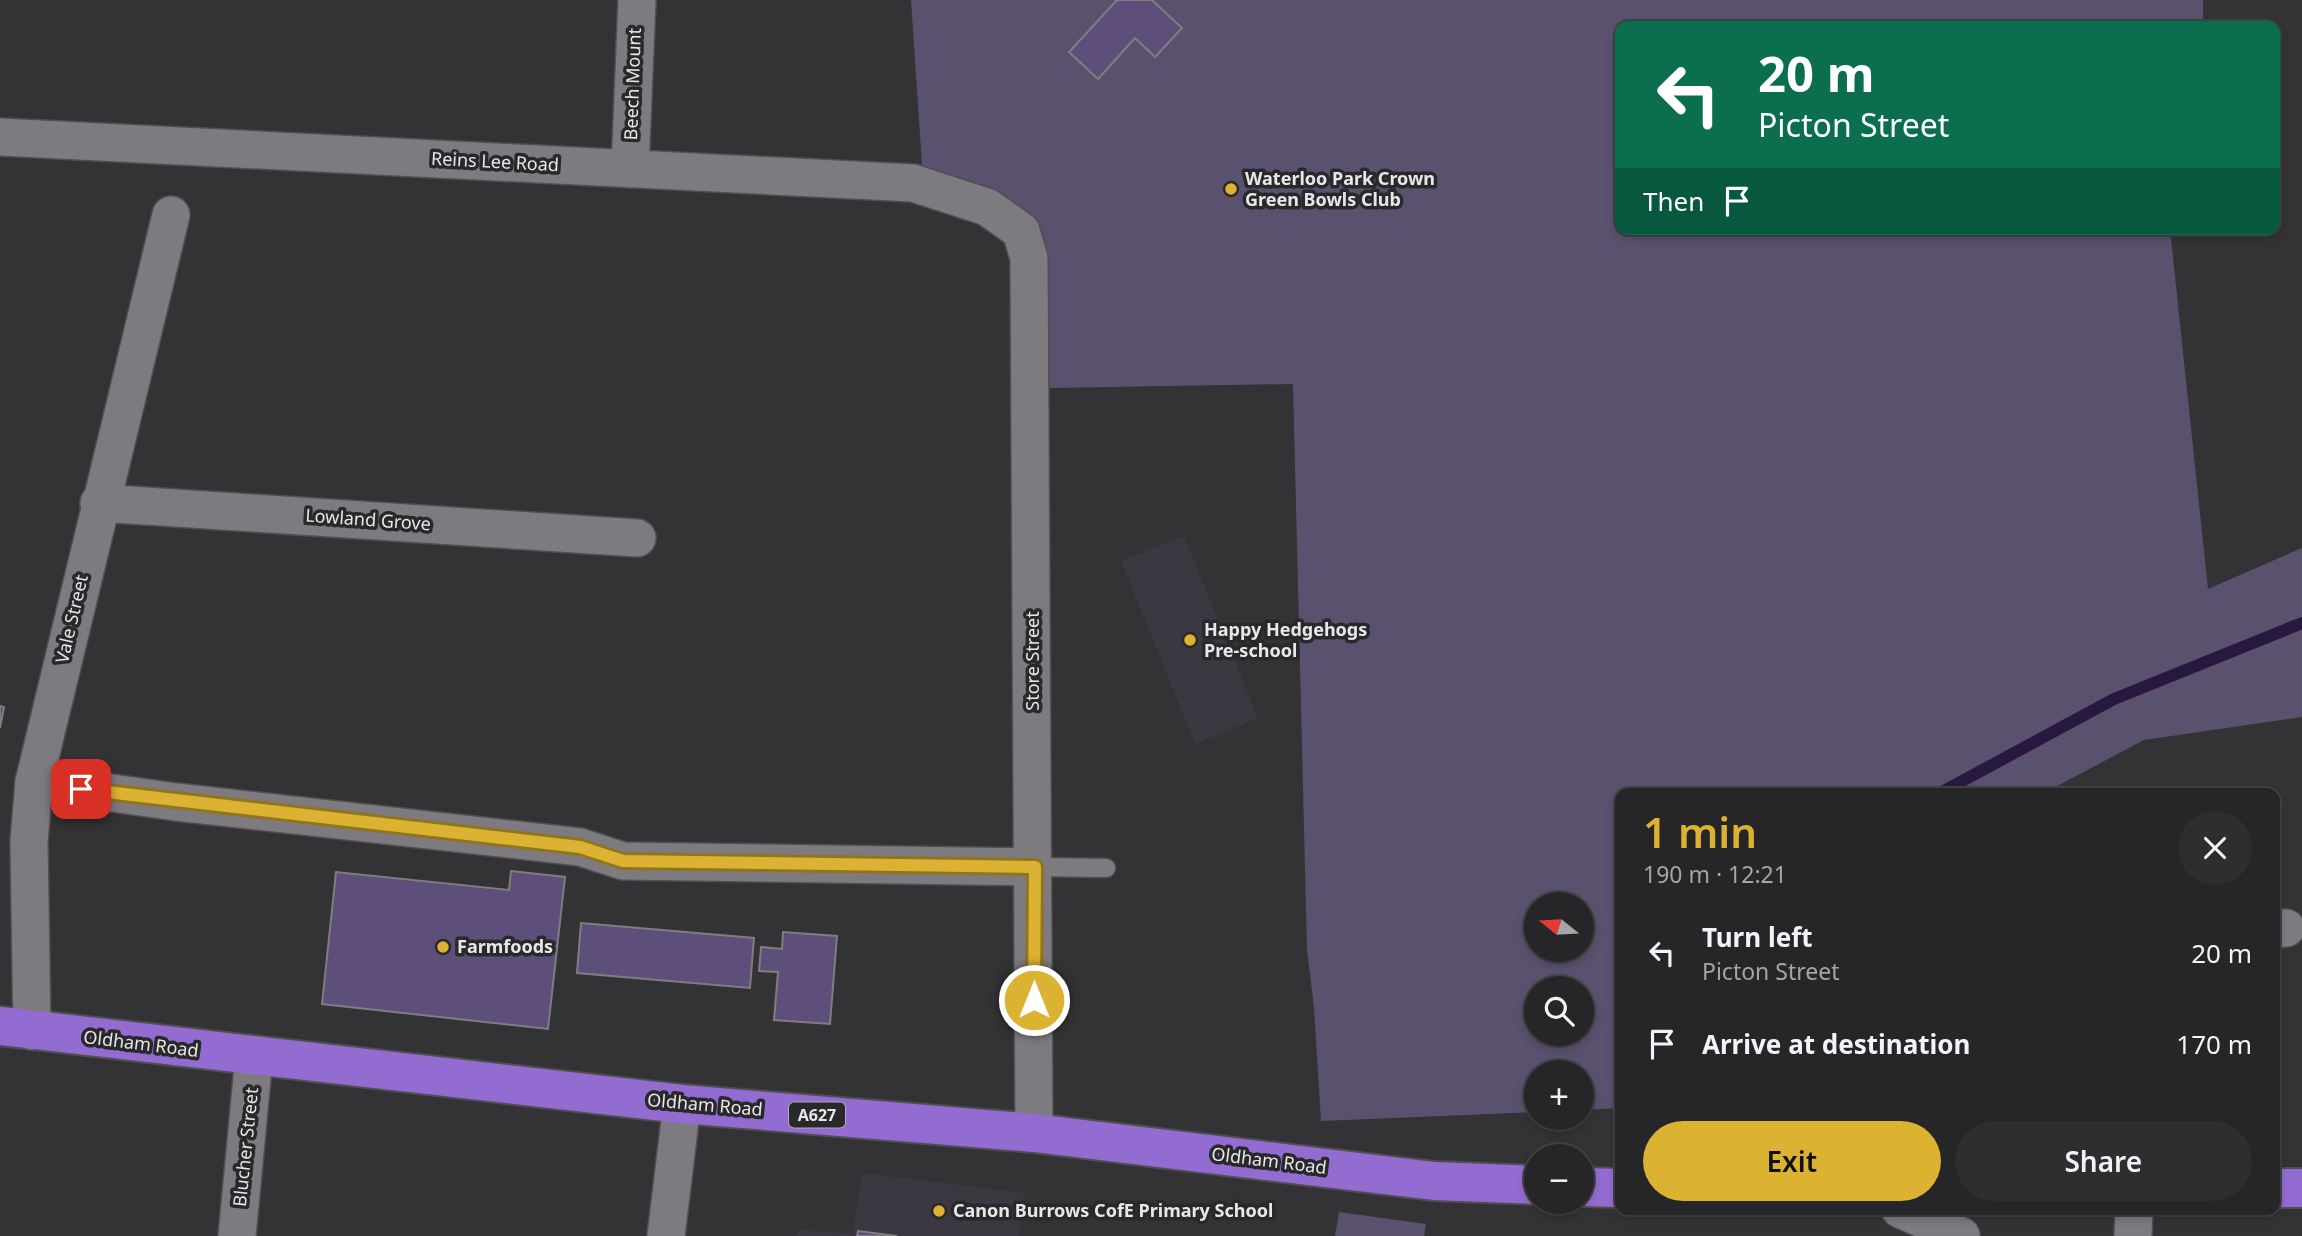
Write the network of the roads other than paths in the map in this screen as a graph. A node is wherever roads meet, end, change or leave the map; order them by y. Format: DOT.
graph roads {
  1 [pos="637,0"];
  2 [pos="0,137"];
  3 [pos="630,169"];
  4 [pos="987,207"];
  5 [pos="171,215"];
  6 [pos="99,503"];
  7 [pos="638,538"];
  8 [pos="34,782"];
  9 [pos="1035,867"];
  10 [pos="1106,868"];
  11 [pos="16,1028"];
  12 [pos="254,1057"];
  13 [pos="681,1104"];
  14 [pos="1034,1133"];
  15 [pos="1524,1185"];
  16 [pos="1594,1187"];
  17 [pos="1615,1188"];
  18 [pos="2280,1188"];
  19 [pos="2302,1188"];
  20 [pos="1914,1215"];
  21 [pos="2134,1215"];
  22 [pos="237,1236"];
  23 [pos="666,1236"];
  24 [pos="1961,1236"];
  25 [pos="2133,1236"];
  1 -- 3 [label="street, Beech Mount"];
  2 -- 3 [label="street, Reins Lee Road"];
  3 -- 4 [label="street, Reins Lee Road"];
  4 -- 9 [label="street, Store Street"];
  5 -- 6 [label="street, Vale Street"];
  6 -- 7 [label="street, Lowland Grove"];
  6 -- 8 [label="street, Vale Street"];
  8 -- 9 [label="street"];
  8 -- 11 [label="street, Vale Street"];
  9 -- 10 [label="lane"];
  9 -- 14 [label="street, Store Street"];
  11 -- 12 [label="highway, Oldham Road / A627"];
  12 -- 13 [label="highway, Oldham Road / A627"];
  12 -- 22 [label="street, Blucher Street"];
  13 -- 14 [label="highway, Oldham Road / A627"];
  13 -- 23 [label="street"];
  14 -- 15 [label="highway, Oldham Road / A627"];
  16 -- 17 [label="highway"];
  18 -- 19 [label="highway"];
  20 -- 24 [label="street"];
  21 -- 25 [label="street"];
}
